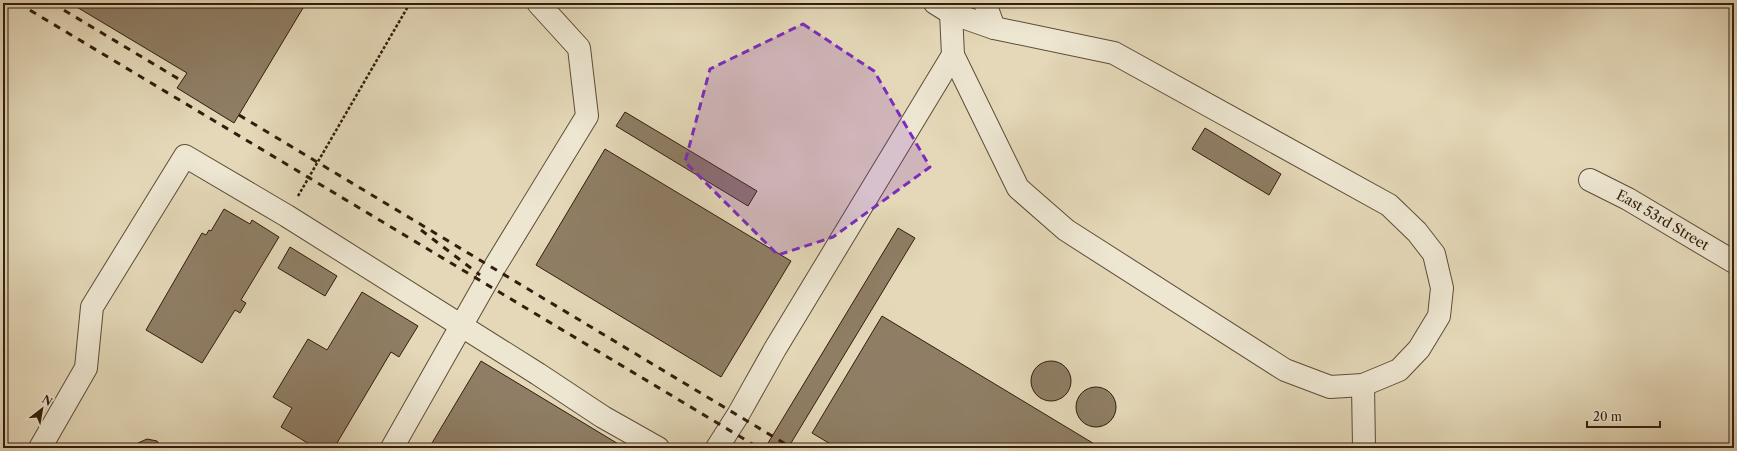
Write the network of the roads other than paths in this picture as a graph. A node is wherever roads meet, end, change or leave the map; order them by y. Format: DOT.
graph roads {
  1 [pos="538,3"];
  2 [pos="985,3"];
  3 [pos="943,8"];
  4 [pos="994,28"];
  5 [pos="953,55"];
  6 [pos="1590,180"];
  7 [pos="1734,262"];
  8 [pos="461,326"];
  9 [pos="1363,385"];
  10 [pos="40,448"];
  11 [pos="392,448"];
  12 [pos="658,448"];
  13 [pos="717,448"];
  14 [pos="1364,448"];
  1 -- 8 [label="street"];
  2 -- 4 [label="street"];
  3 -- 4 [label="street"];
  3 -- 5 [label="street"];
  4 -- 9 [label="street"];
  5 -- 9 [label="street"];
  5 -- 13 [label="street"];
  6 -- 7 [label="street, East 53rd Street"];
  8 -- 10 [label="street"];
  8 -- 11 [label="street"];
  8 -- 12 [label="street"];
  9 -- 14 [label="street"];
}
